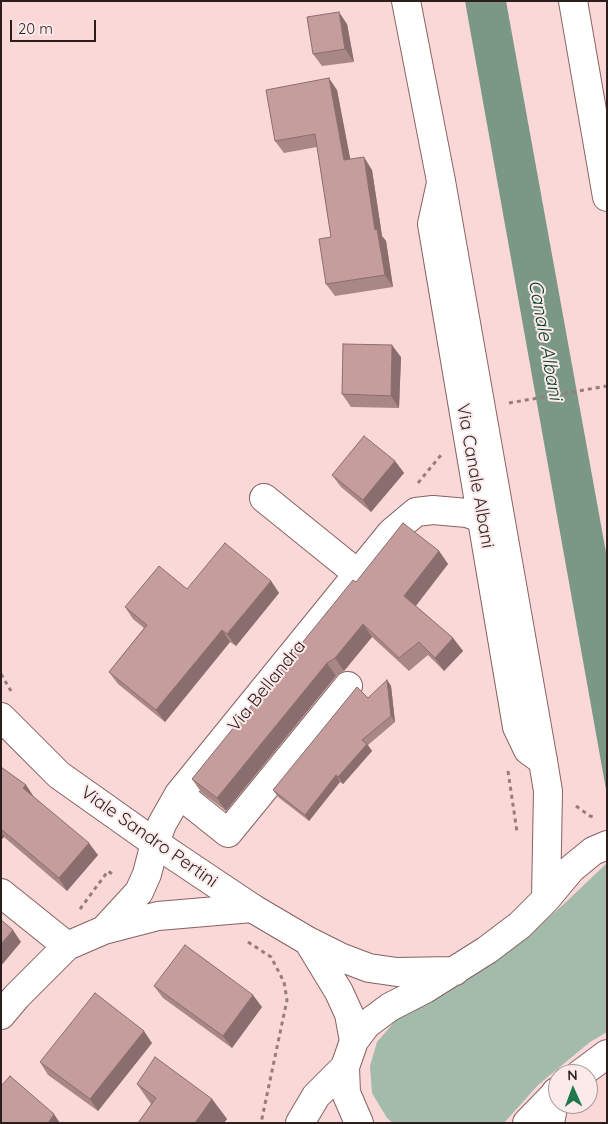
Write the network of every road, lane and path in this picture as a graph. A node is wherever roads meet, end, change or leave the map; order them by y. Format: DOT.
graph roads {
  1 [pos="406,1"];
  2 [pos="573,1"];
  3 [pos="441,181"];
  4 [pos="607,197"];
  5 [pos="607,386"];
  6 [pos="502,404"];
  7 [pos="264,498"];
  8 [pos="483,519"];
  9 [pos="358,574"];
  10 [pos="348,686"];
  11 [pos="1,717"];
  12 [pos="517,727"];
  13 [pos="543,761"];
  14 [pos="179,794"];
  15 [pos="574,801"];
  16 [pos="602,819"];
  17 [pos="517,834"];
  18 [pos="155,843"];
  19 [pos="607,845"];
  20 [pos="1,893"];
  21 [pos="546,899"];
  22 [pos="252,908"];
  23 [pos="104,930"];
  24 [pos="246,940"];
  25 [pos="308,941"];
  26 [pos="67,946"];
  27 [pos="455,971"];
  28 [pos="1,1016"];
  29 [pos="354,1041"];
  30 [pos="607,1054"];
  31 [pos="594,1064"];
  32 [pos="345,1066"];
  33 [pos="548,1101"];
  34 [pos="261,1123"];
  35 [pos="300,1123"];
  36 [pos="359,1123"];
  37 [pos="527,1123"];
  1 -- 3 [label="main road, Via Canale Albani"];
  2 -- 4 [label="main road"];
  3 -- 8 [label="main road, Via Canale Albani"];
  3 -- 13 [label="main road, Via Canale Albani"];
  5 -- 6 [label="path"];
  7 -- 9 [label="main road"];
  8 -- 9 [label="main road, Via Bellandra"];
  8 -- 12 [label="main road, Via Canale Albani"];
  9 -- 14 [label="main road, Via Bellandra"];
  10 -- 14 [label="main road"];
  11 -- 18 [label="main road, Viale Sandro Pertini"];
  12 -- 13 [label="main road, Via Canale Albani"];
  12 -- 17 [label="path"];
  13 -- 21 [label="main road, Via Canale Albani"];
  14 -- 18 [label="main road, Via Bellandra"];
  15 -- 16 [label="path"];
  18 -- 22 [label="main road, Viale Sandro Pertini"];
  18 -- 23 [label="main road, Via Bellandra"];
  19 -- 21 [label="main road"];
  20 -- 26 [label="main road"];
  21 -- 27 [label="main road"];
  22 -- 23 [label="main road, Via Bellandra"];
  22 -- 25 [label="main road, Viale Sandro Pertini"];
  23 -- 26 [label="main road, Via Bellandra"];
  24 -- 34 [label="path"];
  25 -- 27 [label="main road, Viale Sandro Pertini"];
  25 -- 29 [label="main road, Viale Sandro Pertini"];
  26 -- 28 [label="main road, Via Bellandra"];
  27 -- 29 [label="main road"];
  29 -- 32 [label="main road"];
  30 -- 31 [label="main road"];
  32 -- 35 [label="main road"];
  32 -- 36 [label="main road"];
  33 -- 37 [label="main road"];
}
